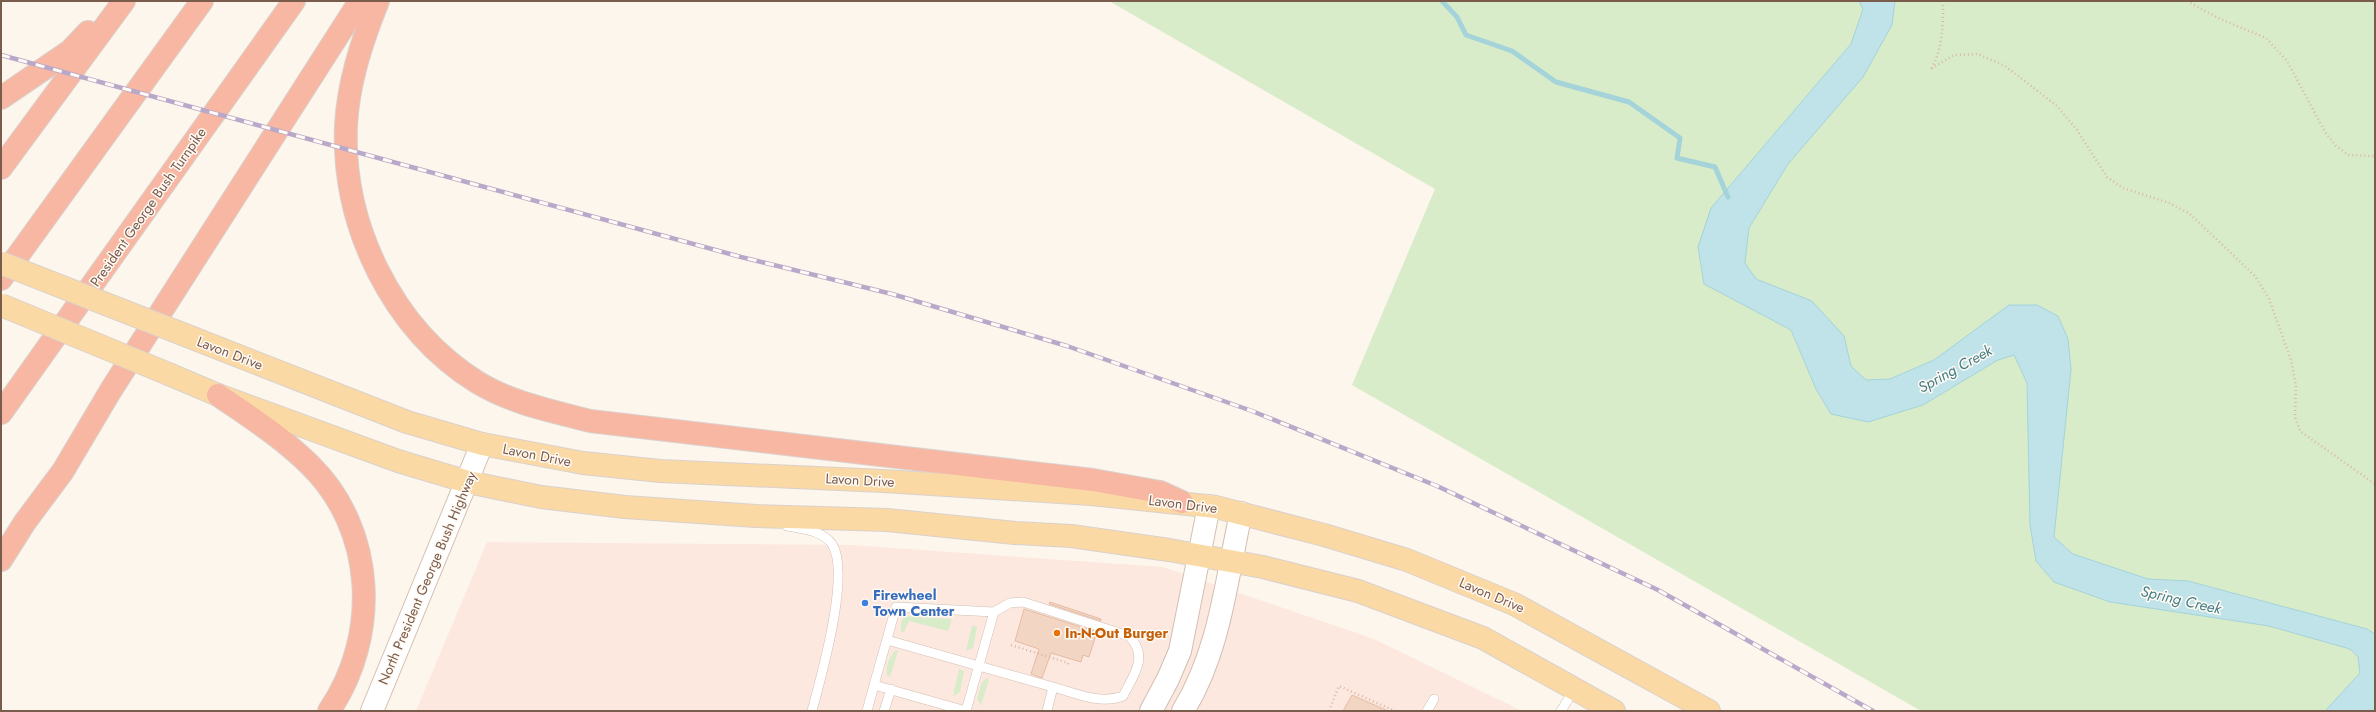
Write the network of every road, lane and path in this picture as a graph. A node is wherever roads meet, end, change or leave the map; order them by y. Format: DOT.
graph roads {
  1 [pos="118,1"];
  2 [pos="124,1"];
  3 [pos="202,1"];
  4 [pos="294,1"];
  5 [pos="360,1"];
  6 [pos="378,1"];
  7 [pos="1943,1"];
  8 [pos="2187,1"];
  9 [pos="1,98"];
  10 [pos="2375,156"];
  11 [pos="1,168"];
  12 [pos="1,263"];
  13 [pos="1,279"];
  14 [pos="1,305"];
  15 [pos="111,390"];
  16 [pos="218,395"];
  17 [pos="1,413"];
  18 [pos="482,444"];
  19 [pos="468,482"];
  20 [pos="2375,484"];
  21 [pos="1182,502"];
  22 [pos="1209,506"];
  23 [pos="721,513"];
  24 [pos="1241,513"];
  25 [pos="1,535"];
  26 [pos="1201,555"];
  27 [pos="1,560"];
  28 [pos="1231,560"];
  29 [pos="994,612"];
  30 [pos="887,640"];
  31 [pos="1011,645"];
  32 [pos="979,666"];
  33 [pos="1068,666"];
  34 [pos="874,685"];
  35 [pos="1053,687"];
  36 [pos="1575,688"];
  37 [pos="891,689"];
  38 [pos="1434,699"];
  39 [pos="947,708"];
  40 [pos="329,711"];
  41 [pos="372,711"];
  42 [pos="812,711"];
  43 [pos="867,711"];
  44 [pos="884,711"];
  45 [pos="1048,711"];
  46 [pos="1151,711"];
  47 [pos="1183,711"];
  48 [pos="1330,711"];
  49 [pos="1396,711"];
  50 [pos="1427,711"];
  51 [pos="1561,711"];
  52 [pos="1614,711"];
  53 [pos="1710,711"];
  1 -- 9 [label="highway"];
  2 -- 11 [label="highway"];
  3 -- 13 [label="highway"];
  4 -- 17 [label="highway, President George Bush Turnpike"];
  5 -- 15 [label="highway"];
  6 -- 21 [label="highway"];
  7 -- 20 [label="path"];
  8 -- 10 [label="path"];
  12 -- 18 [label="main road, Lavon Drive, bridge"];
  14 -- 16 [label="main road, bridge"];
  15 -- 25 [label="highway"];
  15 -- 27 [label="highway"];
  16 -- 19 [label="main road"];
  16 -- 40 [label="highway"];
  18 -- 19 [label="street, North President George Bush Highway"];
  18 -- 21 [label="main road, Lavon Drive"];
  19 -- 23 [label="main road"];
  19 -- 41 [label="street, North President George Bush Highway"];
  21 -- 22 [label="main road, Lavon Drive"];
  22 -- 24 [label="main road, Lavon Drive"];
  22 -- 26 [label="street"];
  23 -- 26 [label="main road"];
  23 -- 42 [label="lane"];
  24 -- 28 [label="street"];
  24 -- 53 [label="main road, Lavon Drive"];
  26 -- 28 [label="main road"];
  26 -- 46 [label="street"];
  28 -- 36 [label="main road"];
  28 -- 47 [label="street"];
  29 -- 30 [label="lane"];
  29 -- 32 [label="lane"];
  29 -- 35 [label="lane"];
  30 -- 32 [label="lane"];
  30 -- 34 [label="lane"];
  31 -- 33 [label="path"];
  32 -- 35 [label="lane"];
  32 -- 39 [label="lane"];
  34 -- 37 [label="lane"];
  34 -- 43 [label="lane"];
  35 -- 45 [label="lane"];
  36 -- 51 [label="lane"];
  36 -- 52 [label="main road"];
  37 -- 39 [label="lane"];
  37 -- 44 [label="lane"];
  38 -- 50 [label="lane"];
  48 -- 49 [label="path"];
}
